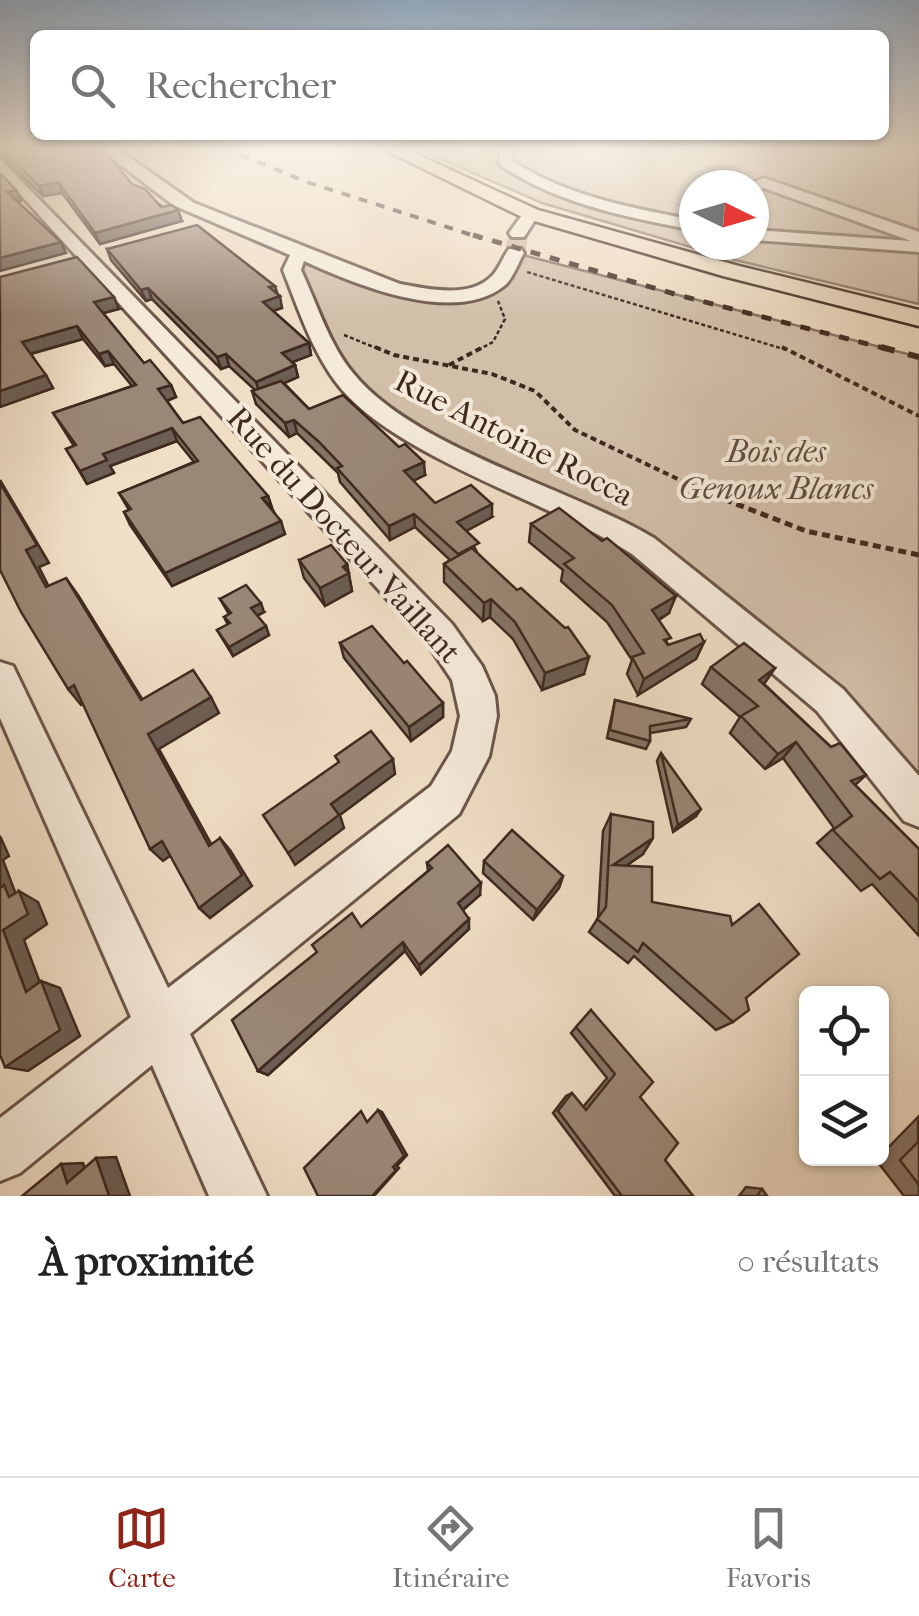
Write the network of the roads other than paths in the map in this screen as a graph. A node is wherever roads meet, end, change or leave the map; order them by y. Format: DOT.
graph roads {
  1 [pos="44,204"];
  2 [pos="183,204"];
  3 [pos="466,204"];
  4 [pos="610,204"];
  5 [pos="674,204"];
  6 [pos="823,204"];
  7 [pos="622,208"];
  8 [pos="220,220"];
  9 [pos="679,221"];
  10 [pos="184,230"];
  11 [pos="769,234"];
  12 [pos="919,238"];
  13 [pos="519,242"];
  14 [pos="910,247"];
  15 [pos="302,254"];
  16 [pos="919,318"];
  17 [pos="0,677"];
  18 [pos="919,807"];
  19 [pos="159,1026"];
  20 [pos="0,1153"];
  21 [pos="238,1196"];
  1 -- 19 [label="street, Rue du Docteur Vaillant"];
  2 -- 8 [label="street"];
  3 -- 13 [label="main road"];
  4 -- 7 [label="street"];
  5 -- 7 [label="street"];
  6 -- 12 [label="street"];
  7 -- 9 [label="street"];
  8 -- 10 [label="street"];
  8 -- 15 [label="street"];
  11 -- 14 [label="street"];
  13 -- 15 [label="street"];
  13 -- 16 [label="main road"];
  15 -- 18 [label="street, Rue Antoine Rocca"];
  17 -- 19 [label="street"];
  19 -- 20 [label="street, Rue du Docteur Vaillant"];
  19 -- 21 [label="street"];
}
